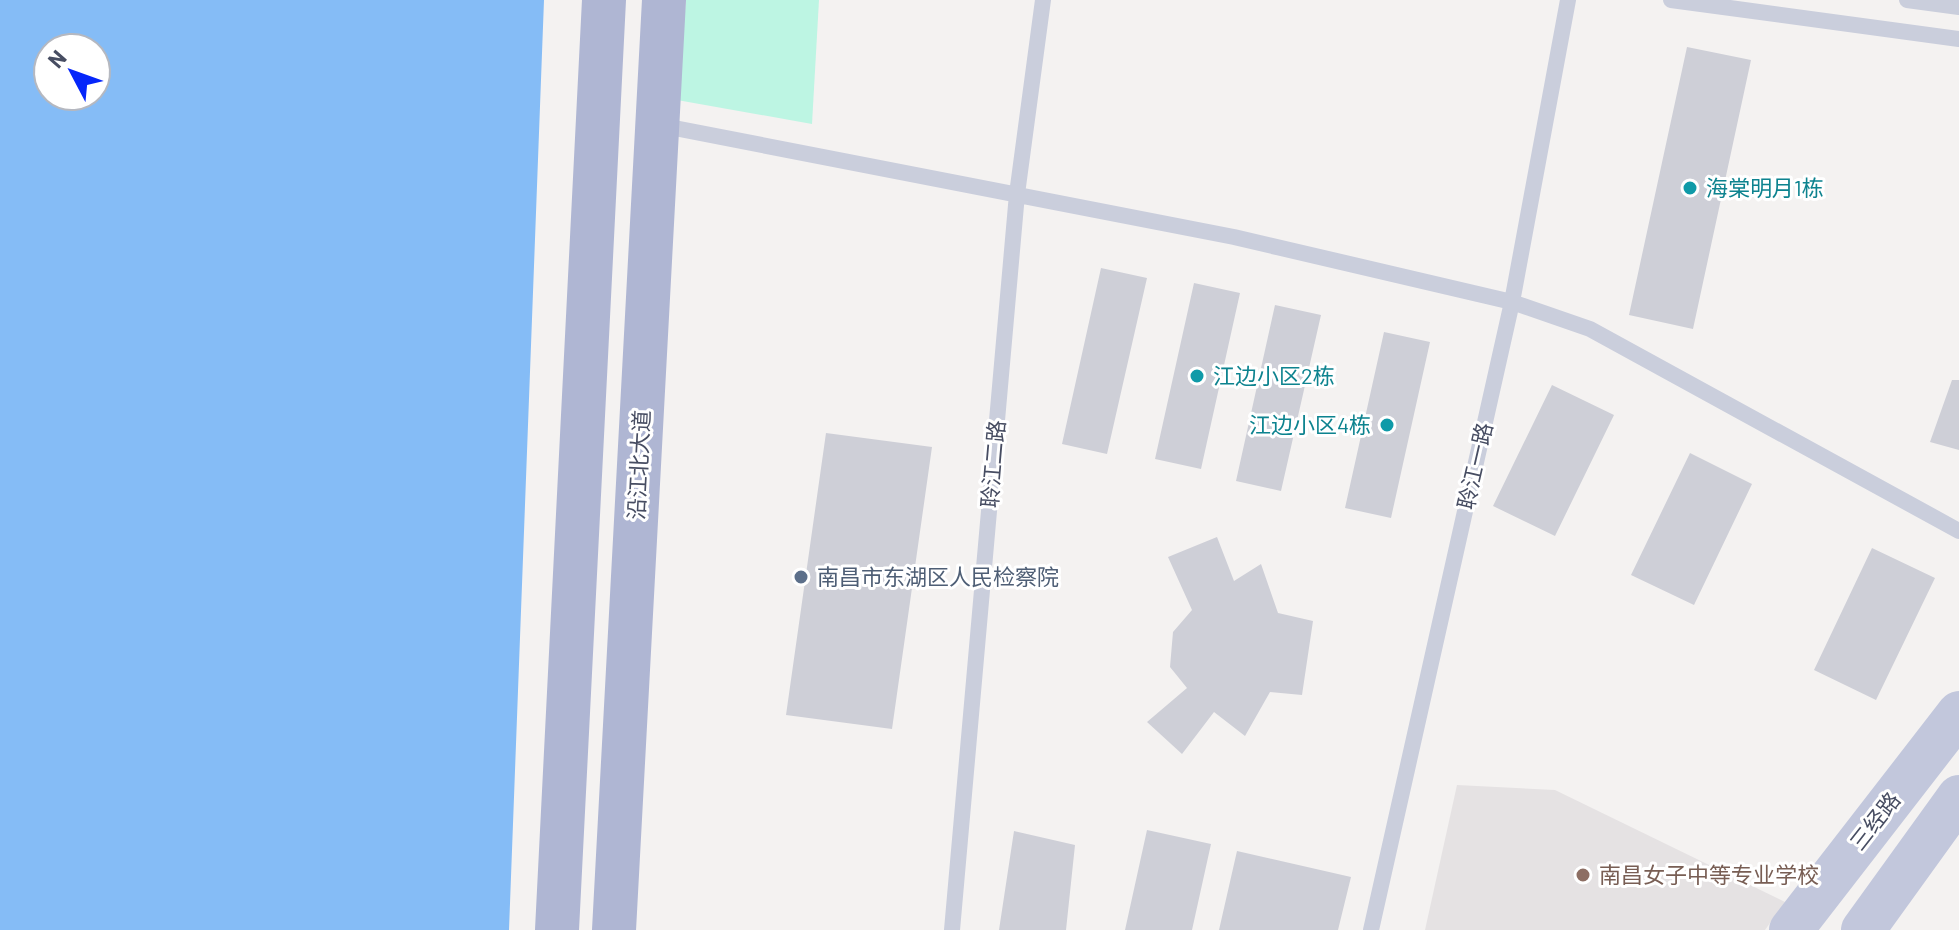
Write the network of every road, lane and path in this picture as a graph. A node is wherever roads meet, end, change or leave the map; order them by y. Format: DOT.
graph roads {
  1 [pos="604,0"];
  2 [pos="664,0"];
  3 [pos="1043,0"];
  4 [pos="1568,0"];
  5 [pos="1671,0"];
  6 [pos="1907,0"];
  7 [pos="1959,7"];
  8 [pos="1959,39"];
  9 [pos="657,125"];
  10 [pos="1017,194"];
  11 [pos="1512,302"];
  12 [pos="1959,531"];
  13 [pos="1959,713"];
  14 [pos="1959,797"];
  15 [pos="557,930"];
  16 [pos="614,930"];
  17 [pos="952,930"];
  18 [pos="1371,930"];
  19 [pos="1791,930"];
  20 [pos="1863,930"];
  1 -- 15 [label="main road"];
  2 -- 9 [label="main road, 沿江北大道"];
  3 -- 10 [label="lane, 聆江二路"];
  4 -- 11 [label="lane, 聆江一路"];
  5 -- 8 [label="lane"];
  6 -- 7 [label="lane"];
  9 -- 10 [label="lane"];
  9 -- 16 [label="main road, 沿江北大道"];
  10 -- 11 [label="lane"];
  10 -- 17 [label="lane, 聆江二路"];
  11 -- 12 [label="lane"];
  11 -- 18 [label="lane, 聆江一路"];
  13 -- 19 [label="main road, 三经路"];
  14 -- 20 [label="main road"];
}
